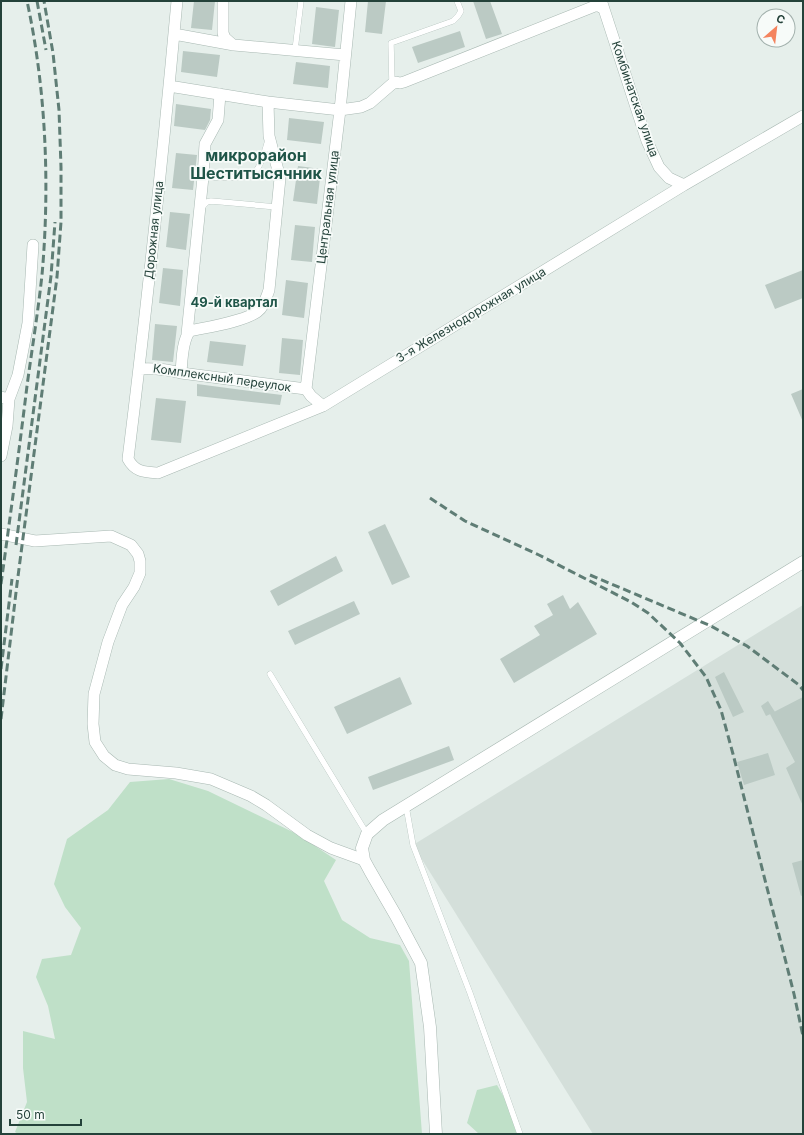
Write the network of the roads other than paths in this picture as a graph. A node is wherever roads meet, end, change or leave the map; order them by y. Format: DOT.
graph roads {
  1 [pos="177,1"];
  2 [pos="223,1"];
  3 [pos="301,1"];
  4 [pos="351,1"];
  5 [pos="457,1"];
  6 [pos="603,5"];
  7 [pos="174,34"];
  8 [pos="234,45"];
  9 [pos="295,50"];
  10 [pos="345,55"];
  11 [pos="392,84"];
  12 [pos="169,86"];
  13 [pos="220,94"];
  14 [pos="268,102"];
  15 [pos="340,110"];
  16 [pos="803,116"];
  17 [pos="269,136"];
  18 [pos="203,176"];
  19 [pos="684,185"];
  20 [pos="277,207"];
  21 [pos="199,210"];
  22 [pos="33,245"];
  23 [pos="187,334"];
  24 [pos="139,369"];
  25 [pos="181,373"];
  26 [pos="306,389"];
  27 [pos="5,398"];
  28 [pos="323,406"];
  29 [pos="1,456"];
  30 [pos="128,459"];
  31 [pos="1,534"];
  32 [pos="803,562"];
  33 [pos="270,674"];
  34 [pos="406,806"];
  35 [pos="366,834"];
  36 [pos="364,860"];
  37 [pos="436,1134"];
  38 [pos="520,1134"];
  1 -- 7 [label="street, Дорожная улица"];
  2 -- 8 [label="street"];
  3 -- 9 [label="lane"];
  4 -- 10 [label="street, Центральная улица"];
  5 -- 11 [label="lane"];
  6 -- 11 [label="street"];
  6 -- 19 [label="street, Комбинатская улица"];
  7 -- 8 [label="street"];
  7 -- 12 [label="street, Дорожная улица"];
  8 -- 9 [label="street"];
  9 -- 10 [label="street"];
  10 -- 15 [label="street, Центральная улица"];
  11 -- 15 [label="street"];
  12 -- 13 [label="street"];
  12 -- 24 [label="street, Дорожная улица"];
  13 -- 14 [label="street"];
  13 -- 18 [label="street"];
  14 -- 15 [label="street"];
  14 -- 17 [label="street"];
  15 -- 26 [label="street, Центральная улица"];
  16 -- 19 [label="street, 3-я Железнодорожная улица"];
  17 -- 18 [label="lane"];
  17 -- 20 [label="street"];
  18 -- 21 [label="street"];
  19 -- 28 [label="street, 3-я Железнодорожная улица"];
  20 -- 21 [label="lane"];
  20 -- 23 [label="street"];
  21 -- 23 [label="street"];
  22 -- 27 [label="street"];
  23 -- 25 [label="street"];
  24 -- 25 [label="street, Комплексный переулок"];
  24 -- 30 [label="street, Дорожная улица"];
  25 -- 26 [label="street, Комплексный переулок"];
  26 -- 28 [label="street"];
  27 -- 29 [label="street"];
  28 -- 30 [label="street, 3-я Железнодорожная улица"];
  31 -- 36 [label="street"];
  32 -- 34 [label="street"];
  33 -- 35 [label="lane"];
  34 -- 35 [label="street"];
  34 -- 38 [label="lane"];
  35 -- 36 [label="street"];
  36 -- 37 [label="street"];
}
